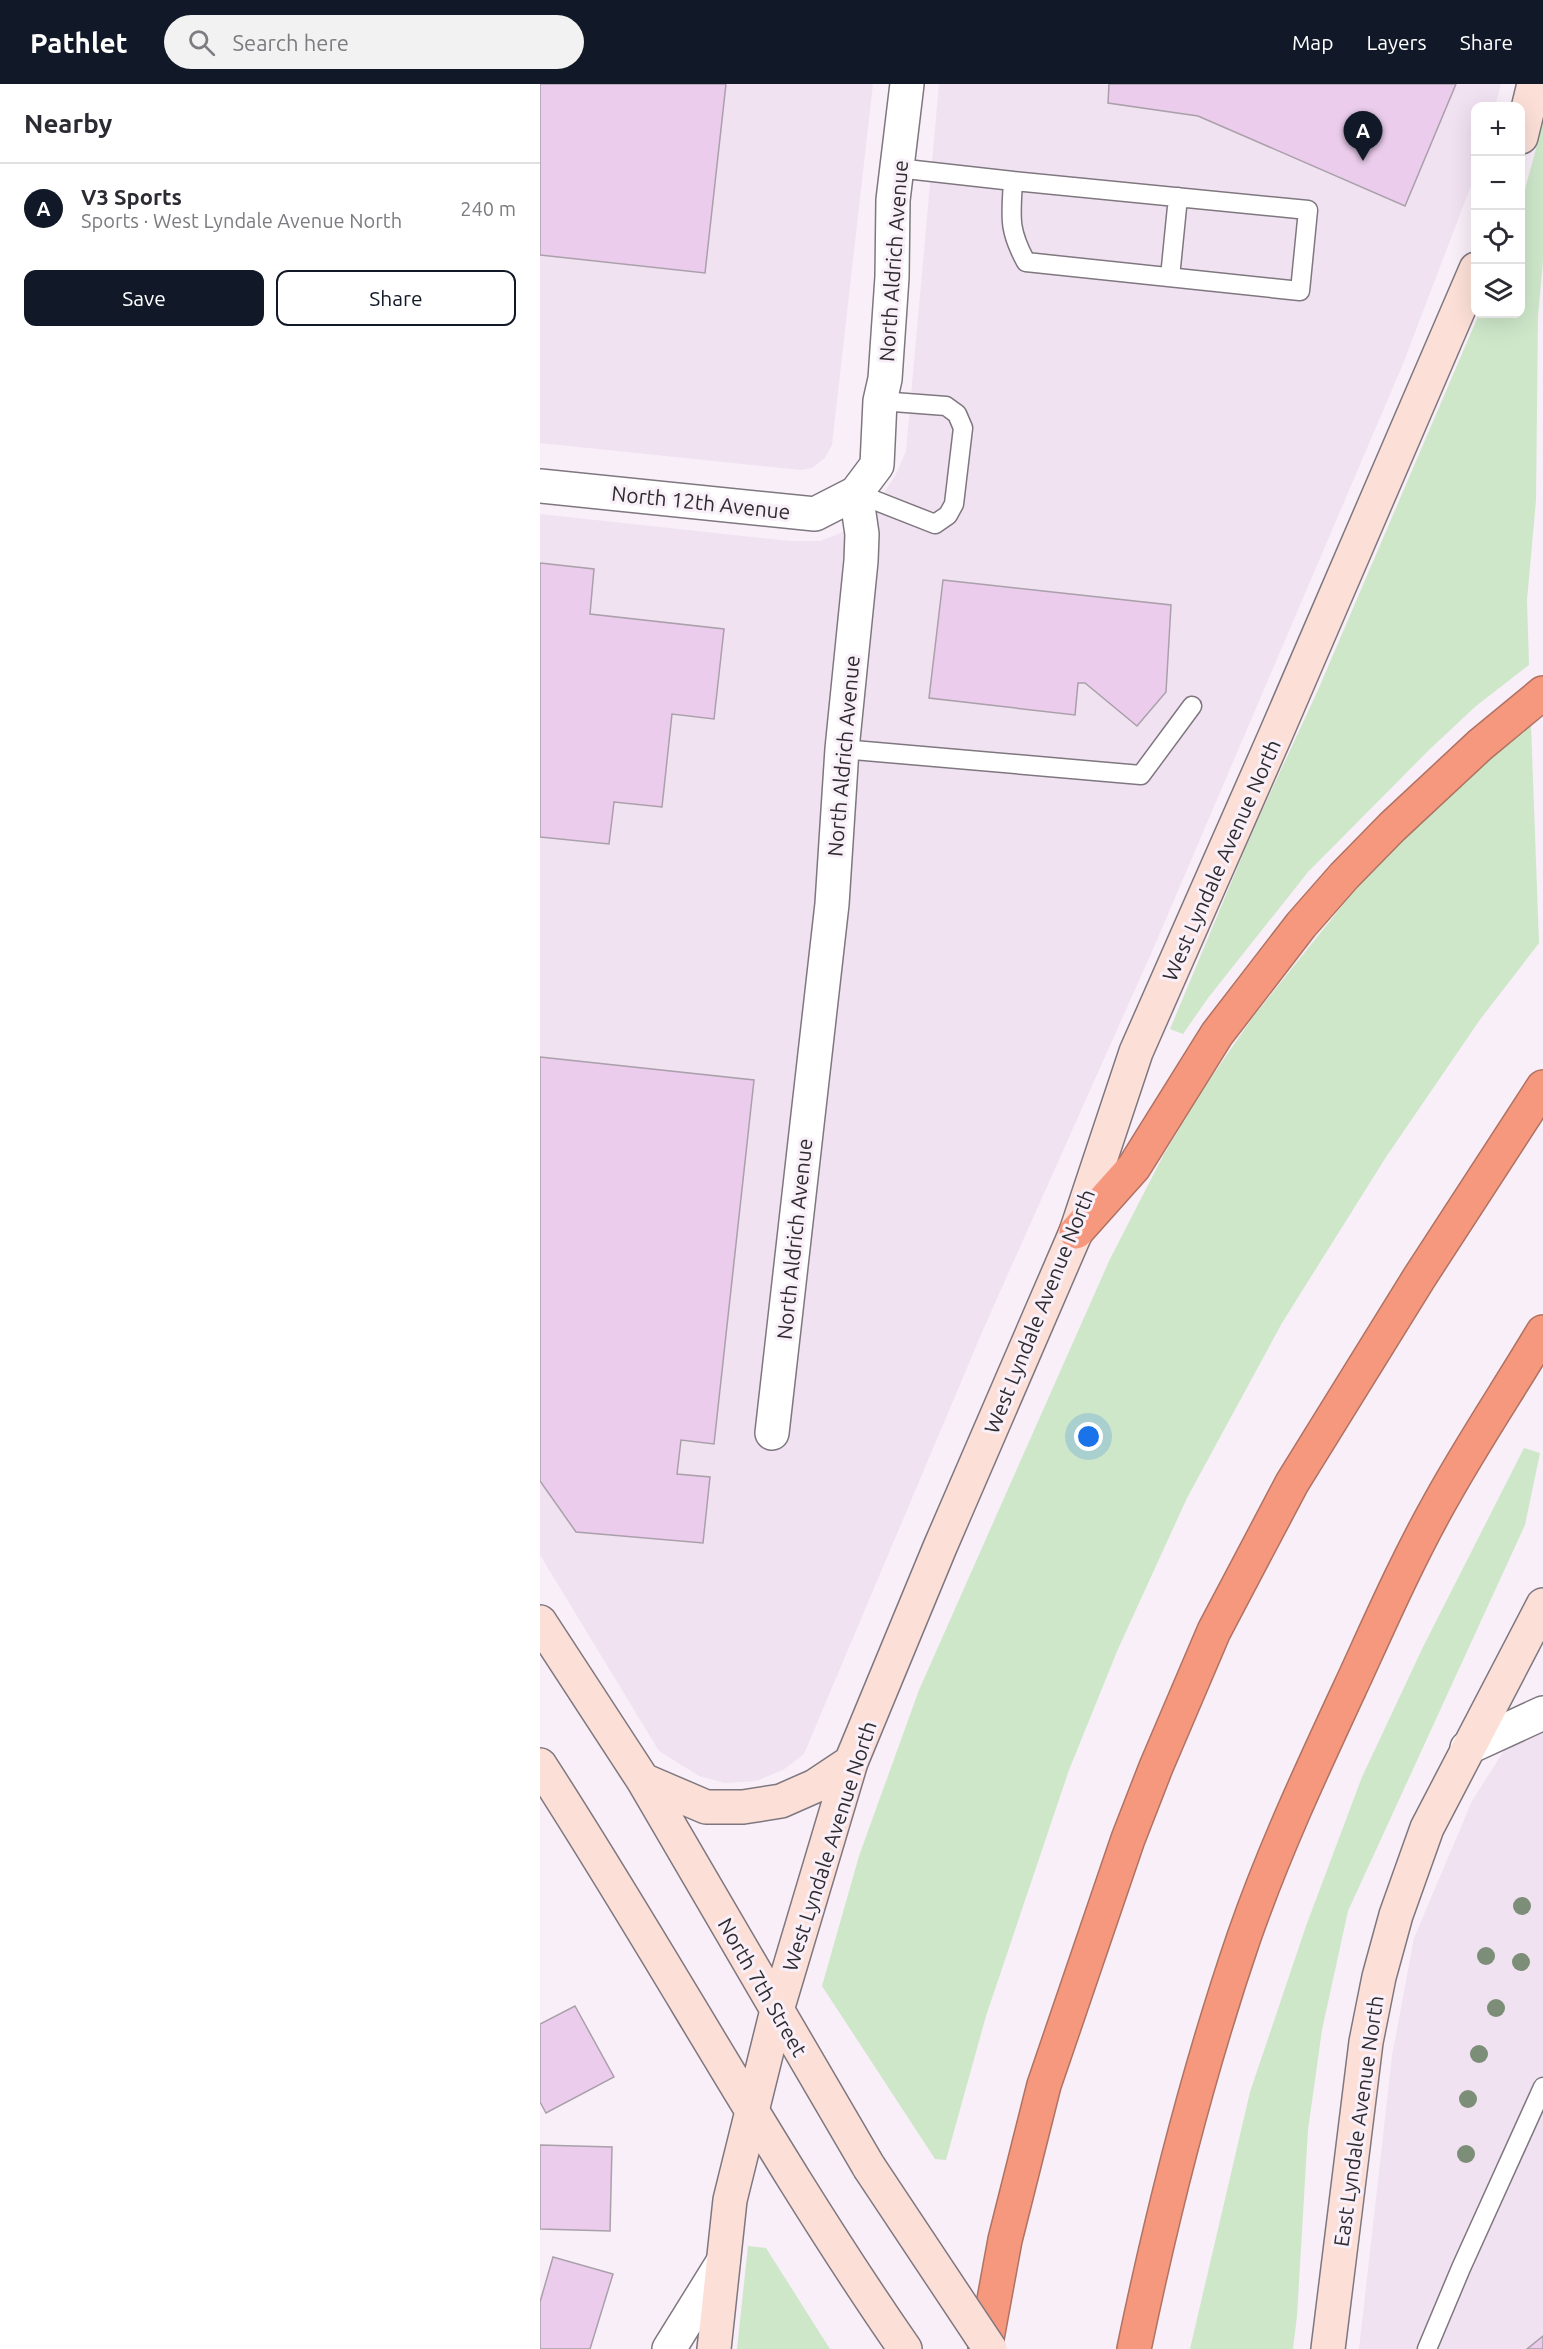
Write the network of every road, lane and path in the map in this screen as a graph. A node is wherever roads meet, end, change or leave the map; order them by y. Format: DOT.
graph roads {
  1 [pos="908,84"];
  2 [pos="1534,84"];
  3 [pos="1525,121"];
  4 [pos="897,168"];
  5 [pos="1013,181"];
  6 [pos="1178,197"];
  7 [pos="1170,278"];
  8 [pos="1471,281"];
  9 [pos="880,401"];
  10 [pos="540,486"];
  11 [pos="856,493"];
  12 [pos="1543,693"];
  13 [pos="1192,705"];
  14 [pos="842,749"];
  15 [pos="1543,1087"];
  16 [pos="1076,1232"];
  17 [pos="1543,1332"];
  18 [pos="772,1433"];
  19 [pos="1543,1605"];
  20 [pos="540,1622"];
  21 [pos="1543,1713"];
  22 [pos="1467,1748"];
  23 [pos="851,1762"];
  24 [pos="540,1765"];
  25 [pos="643,1780"];
  26 [pos="777,2010"];
  27 [pos="1543,2087"];
  28 [pos="752,2112"];
  29 [pos="723,2262"];
  30 [pos="669,2349"];
  31 [pos="714,2349"];
  32 [pos="905,2349"];
  33 [pos="985,2349"];
  34 [pos="990,2349"];
  35 [pos="1134,2349"];
  36 [pos="1328,2349"];
  37 [pos="1427,2349"];
  1 -- 4 [label="street, North Aldrich Avenue"];
  2 -- 3 [label="main road"];
  4 -- 5 [label="lane"];
  4 -- 9 [label="street, North Aldrich Avenue"];
  5 -- 6 [label="lane"];
  5 -- 7 [label="lane"];
  6 -- 7 [label="lane"];
  6 -- 7 [label="lane"];
  8 -- 16 [label="main road, West Lyndale Avenue North"];
  9 -- 11 [label="street, North Aldrich Avenue"];
  9 -- 11 [label="lane"];
  10 -- 11 [label="street, North 12th Avenue"];
  11 -- 14 [label="street, North Aldrich Avenue"];
  12 -- 16 [label="highway"];
  13 -- 14 [label="lane"];
  14 -- 18 [label="street, North Aldrich Avenue"];
  15 -- 33 [label="highway"];
  16 -- 23 [label="main road, West Lyndale Avenue North"];
  17 -- 35 [label="highway"];
  19 -- 22 [label="main road, East Lyndale Avenue North"];
  20 -- 25 [label="main road, North 7th Street"];
  21 -- 22 [label="street"];
  22 -- 36 [label="main road, East Lyndale Avenue North"];
  23 -- 25 [label="main road"];
  23 -- 26 [label="main road, West Lyndale Avenue North"];
  24 -- 28 [label="main road"];
  25 -- 26 [label="main road, North 7th Street"];
  26 -- 28 [label="main road, West Lyndale Avenue North"];
  26 -- 34 [label="main road, North 7th Street, bridge"];
  27 -- 37 [label="lane"];
  28 -- 29 [label="main road, West Lyndale Avenue North"];
  28 -- 32 [label="main road"];
  29 -- 30 [label="street"];
  29 -- 31 [label="main road, West Lyndale Avenue North"];
}
